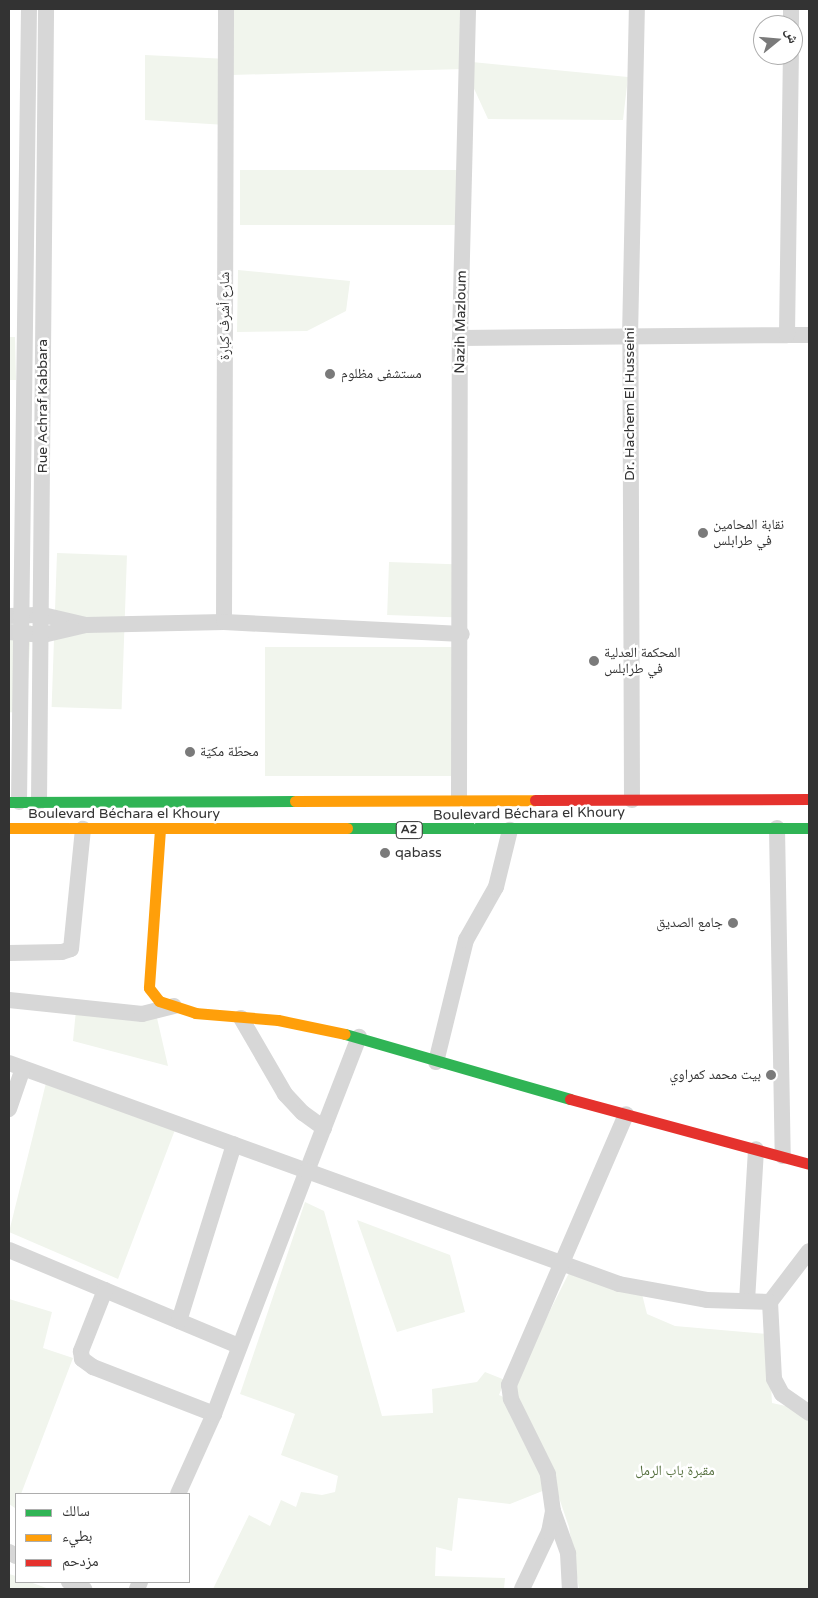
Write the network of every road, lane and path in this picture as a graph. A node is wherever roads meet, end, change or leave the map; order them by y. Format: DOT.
graph roads {
  1 [pos="29,9"];
  2 [pos="46,9"];
  3 [pos="226,9"];
  4 [pos="468,9"];
  5 [pos="637,9"];
  6 [pos="791,65"];
  7 [pos="787,335"];
  8 [pos="809,335"];
  9 [pos="630,336"];
  10 [pos="460,338"];
  11 [pos="43,615"];
  12 [pos="16,616"];
  13 [pos="224,622"];
  14 [pos="86,625"];
  15 [pos="16,633"];
  16 [pos="462,634"];
  17 [pos="43,635"];
  18 [pos="459,798"];
  19 [pos="809,799"];
  20 [pos="632,800"];
  21 [pos="14,802"];
  22 [pos="39,802"];
  23 [pos="9,828"];
  24 [pos="777,828"];
  25 [pos="809,828"];
  26 [pos="160,829"];
  27 [pos="83,830"];
  28 [pos="510,830"];
  29 [pos="9,953"];
  30 [pos="9,1000"];
  31 [pos="174,1006"];
  32 [pos="241,1018"];
  33 [pos="358,1037"];
  34 [pos="436,1062"];
  35 [pos="16,1066"];
  36 [pos="9,1109"];
  37 [pos="626,1114"];
  38 [pos="324,1128"];
  39 [pos="234,1144"];
  40 [pos="756,1149"];
  41 [pos="783,1156"];
  42 [pos="809,1164"];
  43 [pos="307,1171"];
  44 [pos="9,1250"];
  45 [pos="809,1251"];
  46 [pos="560,1264"];
  47 [pos="105,1290"];
  48 [pos="746,1301"];
  49 [pos="770,1302"];
  50 [pos="179,1321"];
  51 [pos="238,1346"];
  52 [pos="809,1413"];
  53 [pos="214,1414"];
  54 [pos="178,1493"];
  55 [pos="552,1511"];
  56 [pos="70,1583"];
  57 [pos="84,1589"];
  58 [pos="522,1589"];
  59 [pos="570,1589"];
  1 -- 12 [label="street, Rue Achraf Kabbara"];
  2 -- 11 [label="street, Rue Achraf Kabbara"];
  3 -- 13 [label="street, شارع أشرف كبارة"];
  4 -- 10 [label="street, Nazih Mazloum"];
  5 -- 9 [label="street, Dr. Hachem El Husseini"];
  6 -- 7 [label="street"];
  7 -- 8 [label="street"];
  7 -- 9 [label="street"];
  9 -- 10 [label="street"];
  9 -- 20 [label="street, Dr. Hachem El Husseini"];
  10 -- 16 [label="street, Nazih Mazloum"];
  11 -- 12 [label="street"];
  11 -- 14 [label="street"];
  11 -- 17 [label="street, Rue Achraf Kabbara"];
  12 -- 15 [label="street, Rue Achraf Kabbara"];
  13 -- 14 [label="street"];
  13 -- 16 [label="street"];
  14 -- 17 [label="street"];
  15 -- 17 [label="street"];
  15 -- 21 [label="street, Rue Achraf Kabbara"];
  16 -- 18 [label="street, Nazih Mazloum"];
  17 -- 22 [label="street, Rue Achraf Kabbara"];
  18 -- 20 [label="main road, Boulevard Béchara el Khoury"];
  18 -- 22 [label="main road, Boulevard Béchara el Khoury"];
  19 -- 20 [label="main road, Boulevard Béchara el Khoury"];
  21 -- 22 [label="main road, Boulevard Béchara el Khoury"];
  23 -- 27 [label="main road, Boulevard Béchara el Khoury / A2"];
  24 -- 25 [label="main road, Boulevard Béchara el Khoury / A2"];
  24 -- 28 [label="main road, Boulevard Béchara el Khoury / A2"];
  24 -- 41 [label="street"];
  26 -- 27 [label="main road, Boulevard Béchara el Khoury / A2"];
  26 -- 28 [label="main road, Boulevard Béchara el Khoury / A2"];
  26 -- 31 [label="main road"];
  27 -- 29 [label="street"];
  28 -- 34 [label="street"];
  30 -- 31 [label="street"];
  31 -- 32 [label="main road"];
  32 -- 33 [label="main road"];
  32 -- 38 [label="street"];
  33 -- 34 [label="main road"];
  33 -- 38 [label="street"];
  34 -- 37 [label="main road"];
  35 -- 36 [label="street"];
  35 -- 39 [label="street"];
  37 -- 40 [label="main road"];
  37 -- 46 [label="street"];
  38 -- 43 [label="street"];
  39 -- 43 [label="street"];
  39 -- 50 [label="street"];
  40 -- 41 [label="main road"];
  40 -- 48 [label="street"];
  41 -- 42 [label="main road"];
  43 -- 46 [label="street"];
  43 -- 51 [label="street"];
  44 -- 47 [label="street"];
  45 -- 49 [label="street"];
  46 -- 48 [label="street"];
  46 -- 55 [label="street"];
  47 -- 50 [label="street"];
  47 -- 53 [label="street"];
  48 -- 49 [label="street"];
  49 -- 52 [label="street"];
  50 -- 51 [label="street"];
  51 -- 53 [label="street"];
  53 -- 54 [label="street"];
  55 -- 58 [label="street"];
  55 -- 59 [label="street"];
  56 -- 57 [label="street"];
}
